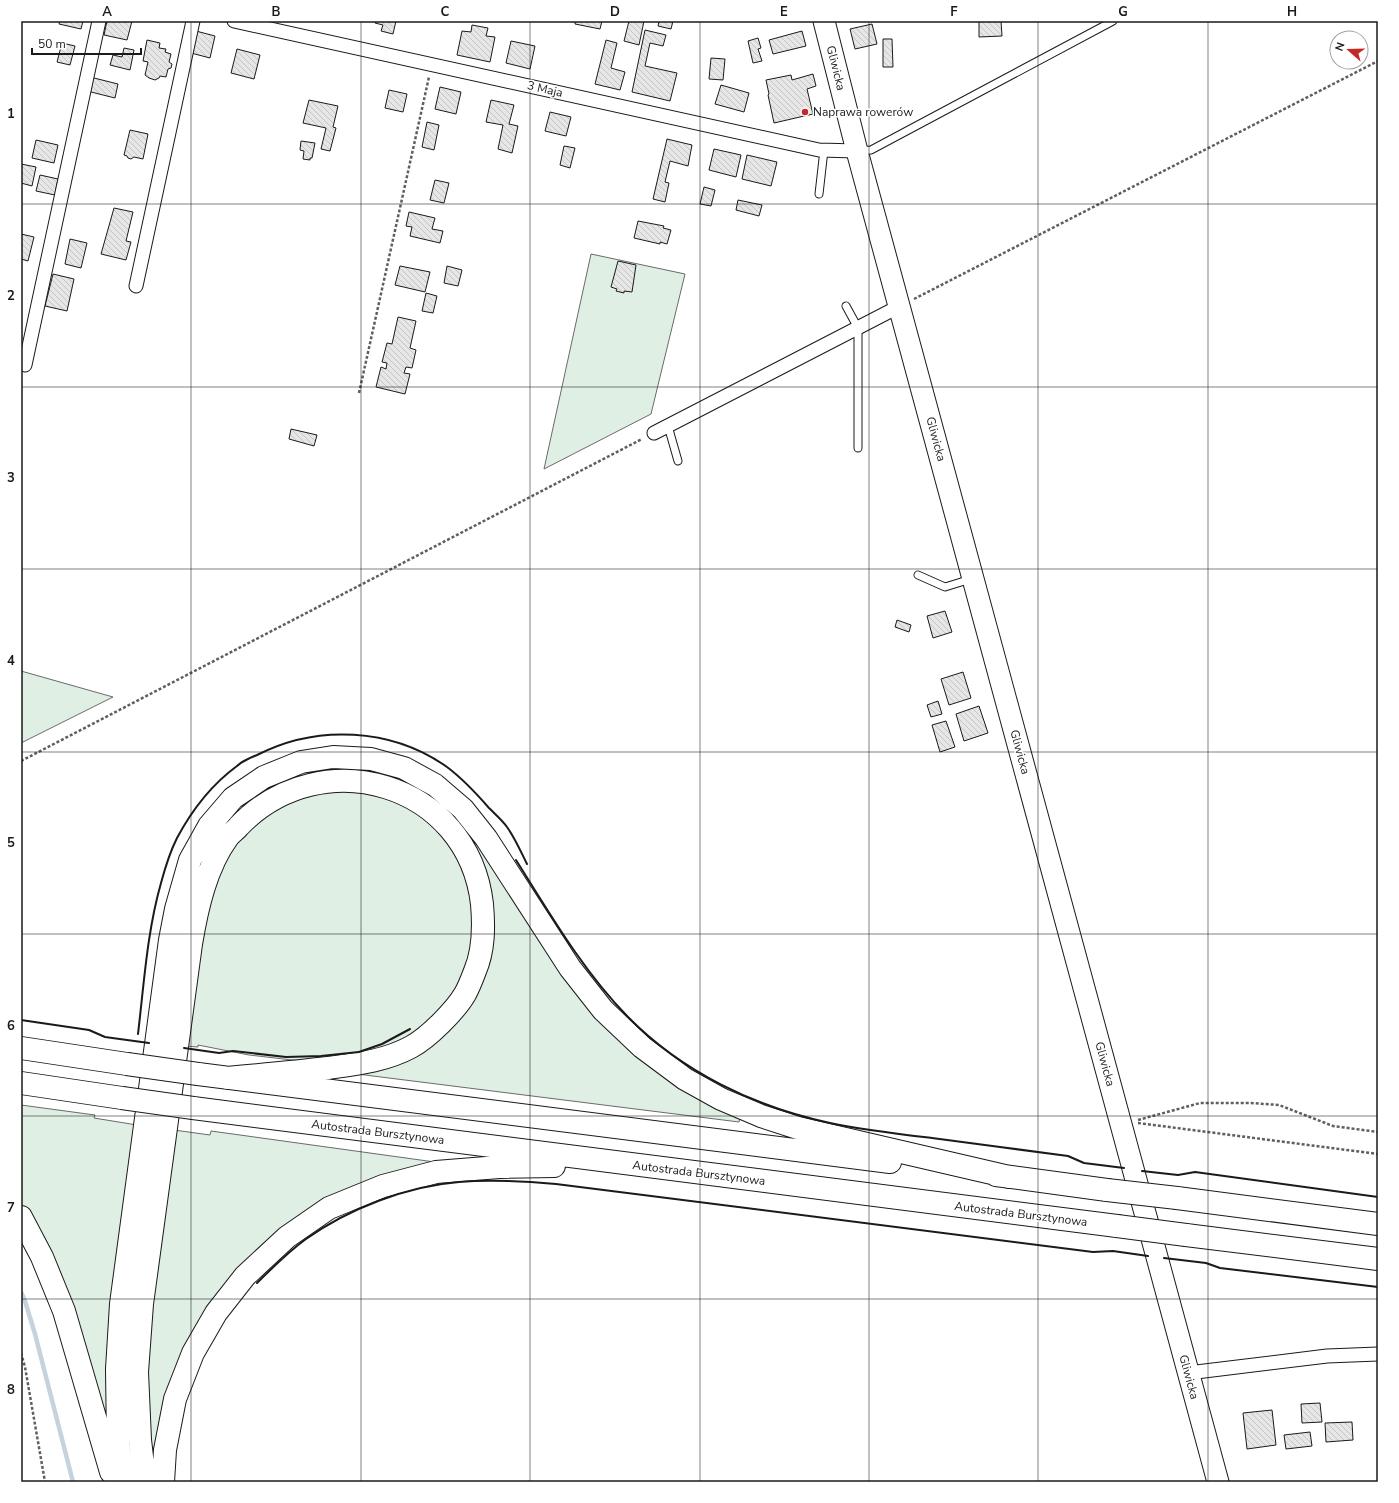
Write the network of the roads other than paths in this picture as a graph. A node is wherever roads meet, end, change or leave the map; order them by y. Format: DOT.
graph roads {
  1 [pos="100,21"];
  2 [pos="193,21"];
  3 [pos="234,21"];
  4 [pos="824,21"];
  5 [pos="1113,21"];
  6 [pos="824,150"];
  7 [pos="857,151"];
  8 [pos="819,194"];
  9 [pos="136,286"];
  10 [pos="846,306"];
  11 [pos="900,306"];
  12 [pos="858,328"];
  13 [pos="25,365"];
  14 [pos="668,426"];
  15 [pos="654,434"];
  16 [pos="858,448"];
  17 [pos="678,461"];
  18 [pos="918,575"];
  19 [pos="973,578"];
  20 [pos="21,1048"];
  21 [pos="227,1078"];
  22 [pos="21,1083"];
  23 [pos="641,1166"];
  24 [pos="1009,1177"];
  25 [pos="21,1217"];
  26 [pos="1378,1224"];
  27 [pos="1378,1259"];
  28 [pos="1378,1354"];
  29 [pos="1188,1373"];
  30 [pos="114,1482"];
  31 [pos="123,1482"];
  32 [pos="145,1482"];
  33 [pos="163,1482"];
  34 [pos="1218,1482"];
  1 -- 13 [label="street"];
  2 -- 9 [label="street"];
  3 -- 6 [label="street, 3 Maja"];
  4 -- 7 [label="main road, Gliwicka"];
  5 -- 7 [label="lane"];
  6 -- 7 [label="street, 3 Maja"];
  6 -- 8 [label="lane"];
  7 -- 11 [label="main road, Gliwicka"];
  10 -- 12 [label="lane"];
  11 -- 12 [label="street"];
  11 -- 19 [label="main road, Gliwicka"];
  12 -- 14 [label="street"];
  12 -- 16 [label="lane"];
  14 -- 15 [label="street"];
  14 -- 17 [label="lane"];
  18 -- 19 [label="lane"];
  19 -- 29 [label="main road, Gliwicka"];
  20 -- 21 [label="highway, bridge"];
  21 -- 24 [label="highway"];
  21 -- 32 [label="highway"];
  22 -- 23 [label="highway, Autostrada Bursztynowa, bridge"];
  23 -- 27 [label="highway, Autostrada Bursztynowa, bridge"];
  23 -- 33 [label="highway"];
  24 -- 26 [label="highway, bridge"];
  24 -- 31 [label="highway"];
  25 -- 30 [label="highway"];
  28 -- 29 [label="street"];
  29 -- 34 [label="main road, Gliwicka"];
}
